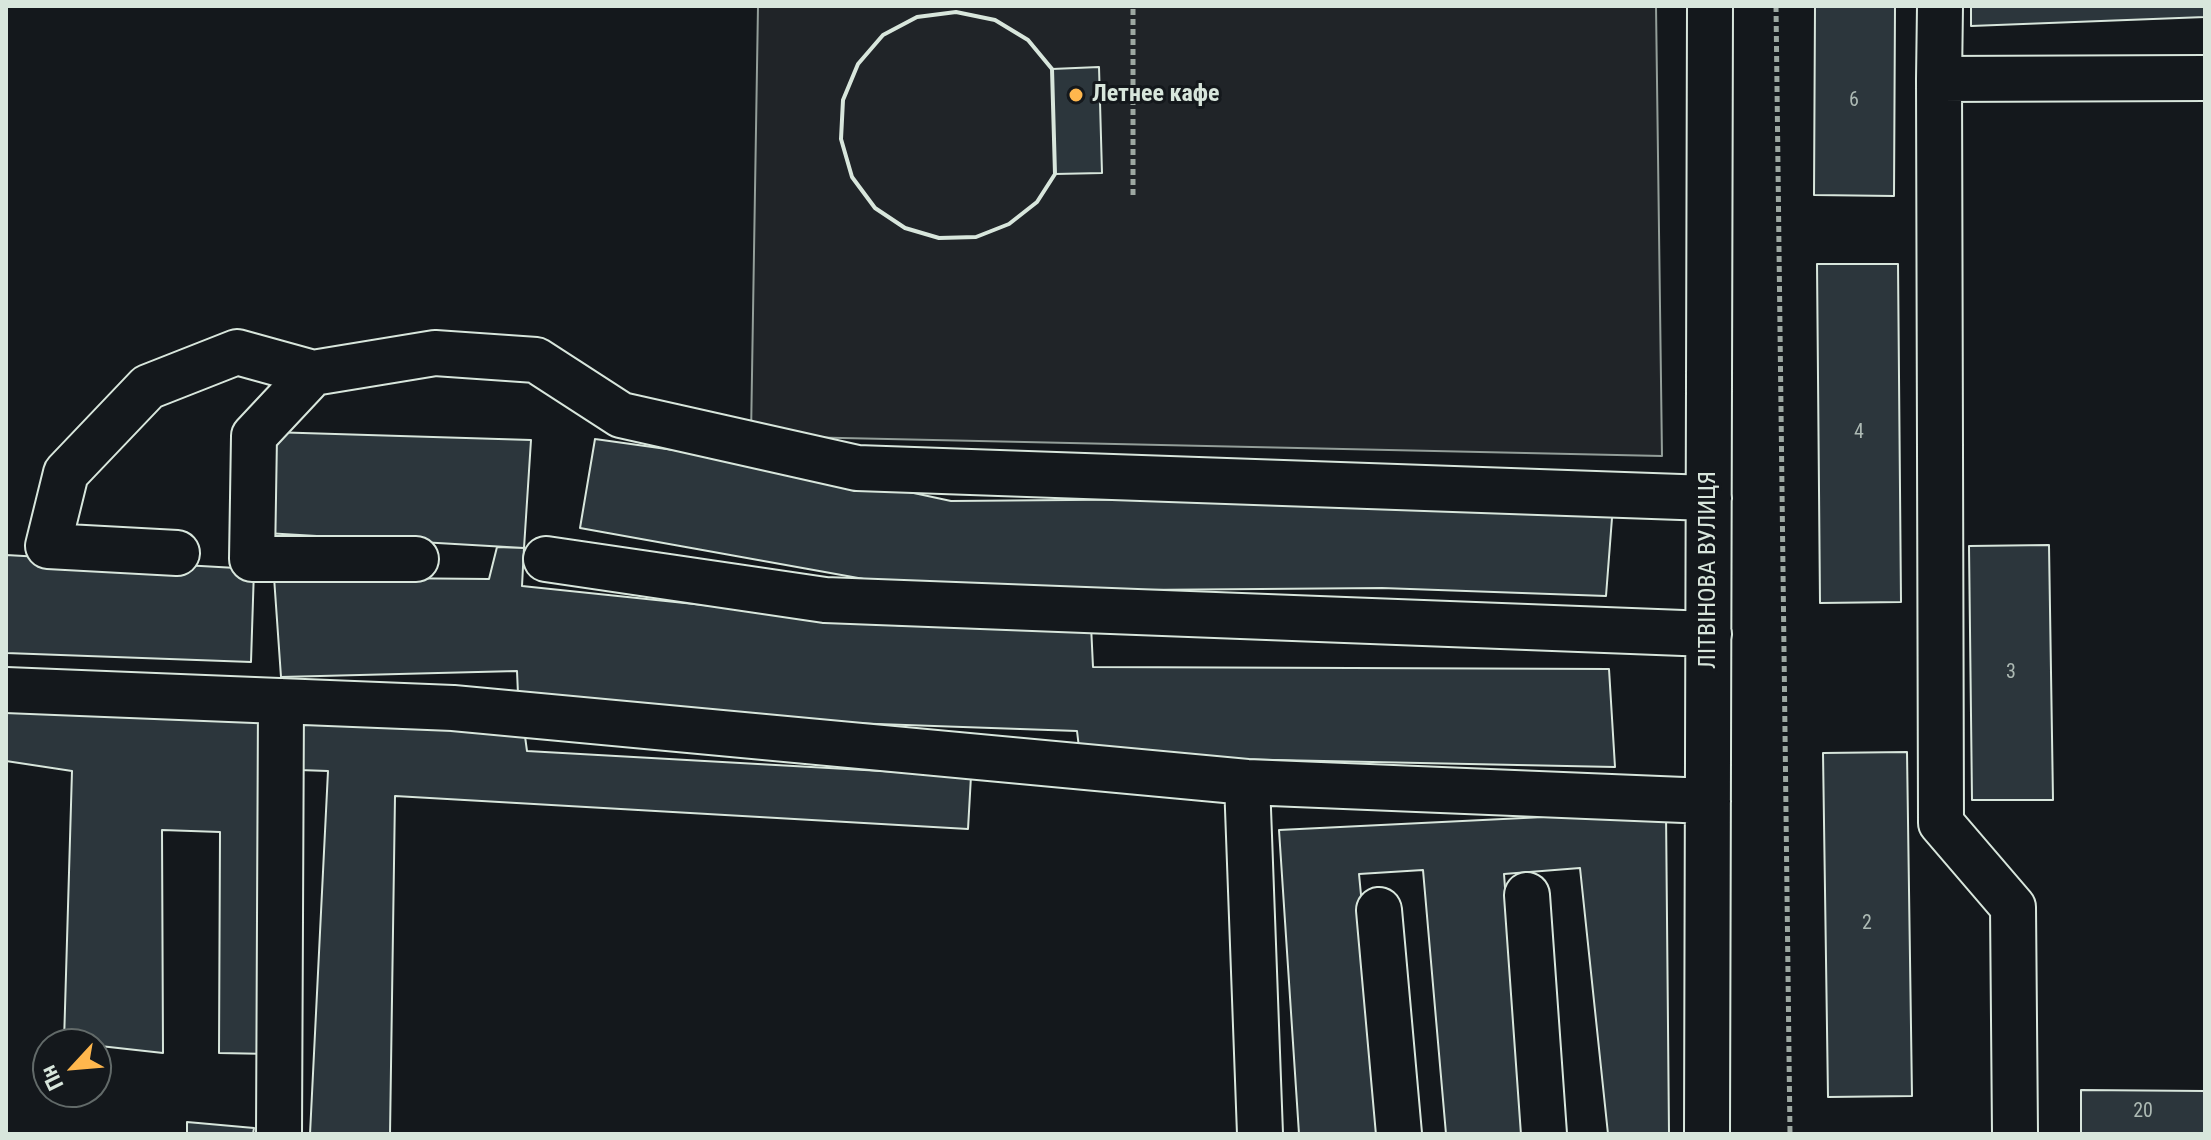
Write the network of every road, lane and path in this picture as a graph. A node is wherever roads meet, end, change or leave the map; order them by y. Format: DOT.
graph roads {
  1 [pos="1133,6"];
  2 [pos="1710,6"];
  3 [pos="1776,6"];
  4 [pos="1940,6"];
  5 [pos="2205,78"];
  6 [pos="1939,79"];
  7 [pos="1133,195"];
  8 [pos="313,373"];
  9 [pos="1709,498"];
  10 [pos="177,553"];
  11 [pos="416,559"];
  12 [pos="546,559"];
  13 [pos="1709,634"];
  14 [pos="6,690"];
  15 [pos="281,701"];
  16 [pos="1247,782"];
  17 [pos="1708,801"];
  18 [pos="1527,895"];
  19 [pos="1379,910"];
  20 [pos="279,1134"];
  21 [pos="1260,1134"];
  22 [pos="1399,1134"];
  23 [pos="1544,1134"];
  24 [pos="1707,1134"];
  25 [pos="1790,1134"];
  26 [pos="2015,1134"];
  1 -- 7 [label="path"];
  2 -- 9 [label="street, ЛІТВІНОВА ВУЛИЦЯ"];
  3 -- 25 [label="path"];
  4 -- 6 [label="street"];
  5 -- 6 [label="street"];
  6 -- 26 [label="street"];
  8 -- 9 [label="street"];
  8 -- 10 [label="street"];
  8 -- 11 [label="street"];
  9 -- 13 [label="street, ЛІТВІНОВА ВУЛИЦЯ"];
  12 -- 13 [label="street"];
  13 -- 17 [label="street, ЛІТВІНОВА ВУЛИЦЯ"];
  14 -- 15 [label="street"];
  15 -- 16 [label="street"];
  15 -- 20 [label="street"];
  16 -- 17 [label="street"];
  16 -- 21 [label="street"];
  17 -- 24 [label="street, ЛІТВІНОВА ВУЛИЦЯ"];
  18 -- 23 [label="street"];
  19 -- 22 [label="street"];
}
